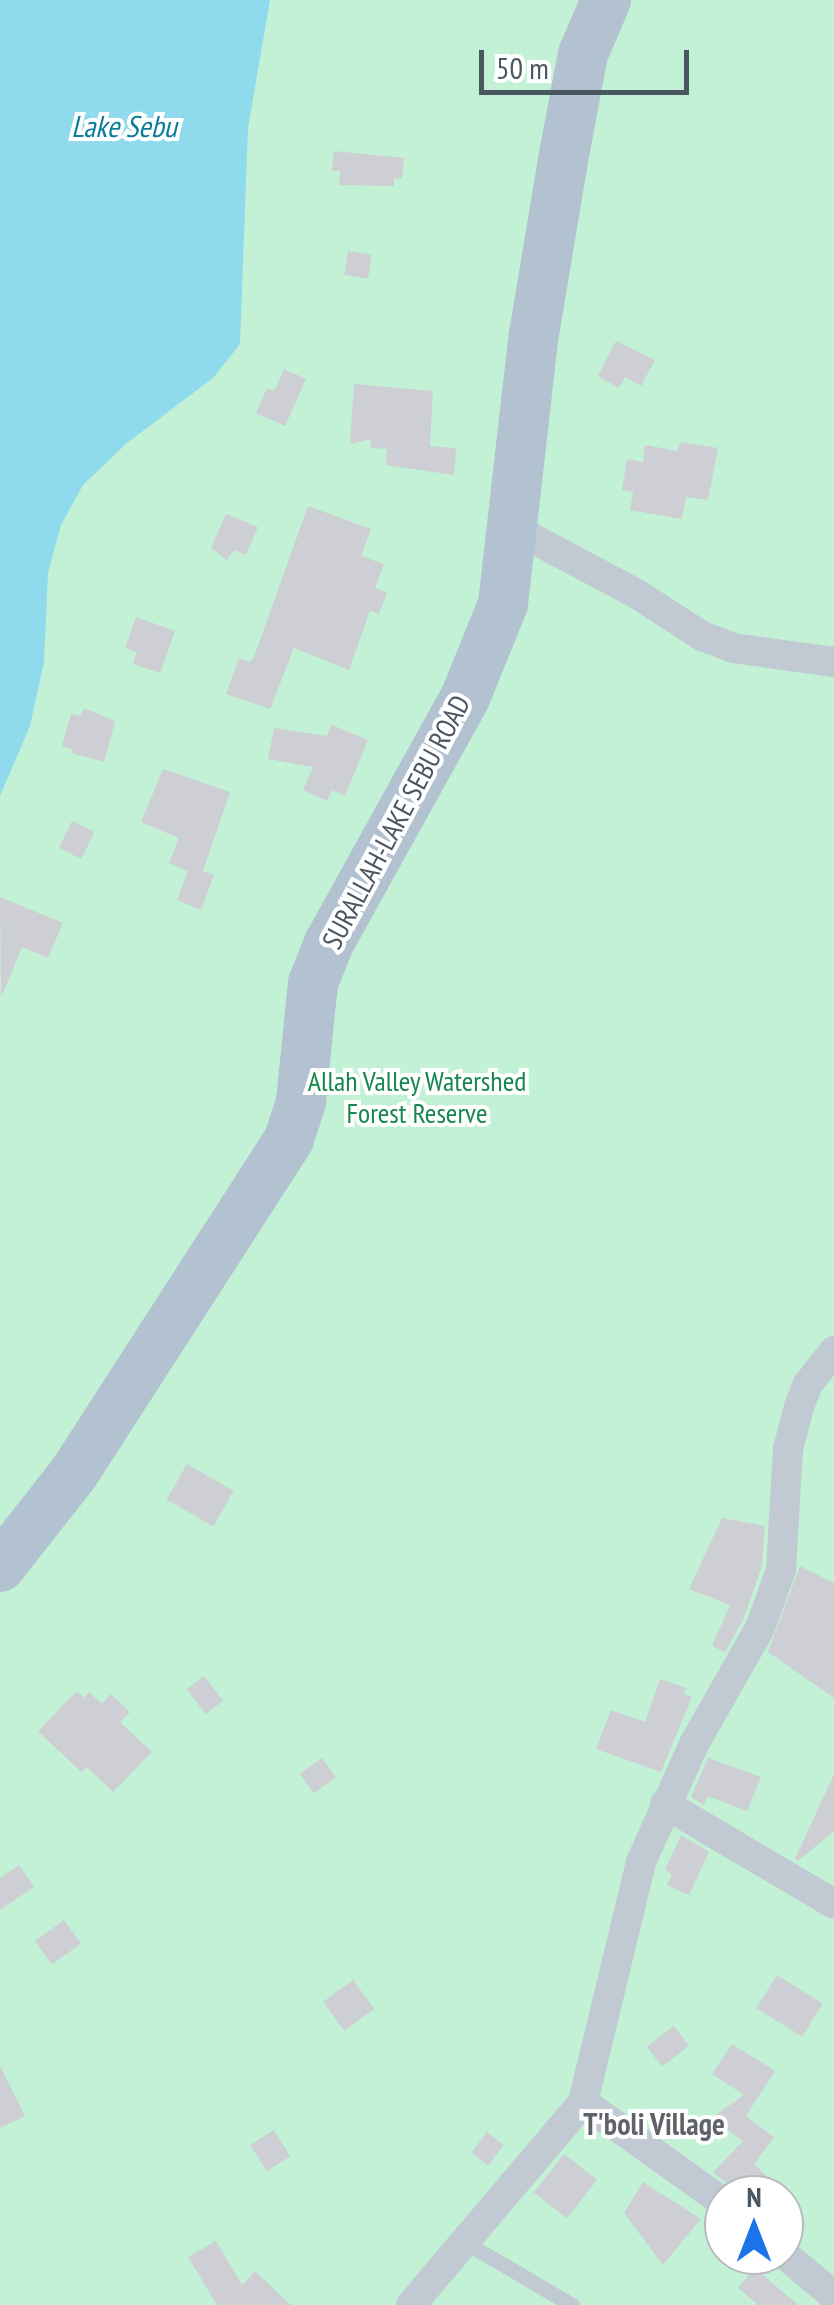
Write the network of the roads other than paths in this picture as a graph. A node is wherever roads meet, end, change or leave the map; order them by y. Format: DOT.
graph roads {
  1 [pos="606,0"];
  2 [pos="513,528"];
  3 [pos="834,662"];
  4 [pos="834,1351"];
  5 [pos="0,1567"];
  6 [pos="665,1804"];
  7 [pos="834,1904"];
  8 [pos="584,2102"];
  9 [pos="704,2189"];
  10 [pos="468,2244"];
  11 [pos="804,2271"];
  12 [pos="834,2296"];
  13 [pos="411,2305"];
  14 [pos="572,2305"];
  1 -- 2 [label="main road, SURALLAH-LAKE SEBU ROAD"];
  2 -- 3 [label="street"];
  2 -- 5 [label="main road, SURALLAH-LAKE SEBU ROAD"];
  4 -- 6 [label="street"];
  6 -- 7 [label="street"];
  6 -- 8 [label="street"];
  8 -- 9 [label="street"];
  8 -- 10 [label="street"];
  10 -- 13 [label="street"];
  10 -- 14 [label="lane"];
  11 -- 12 [label="street"];
}
